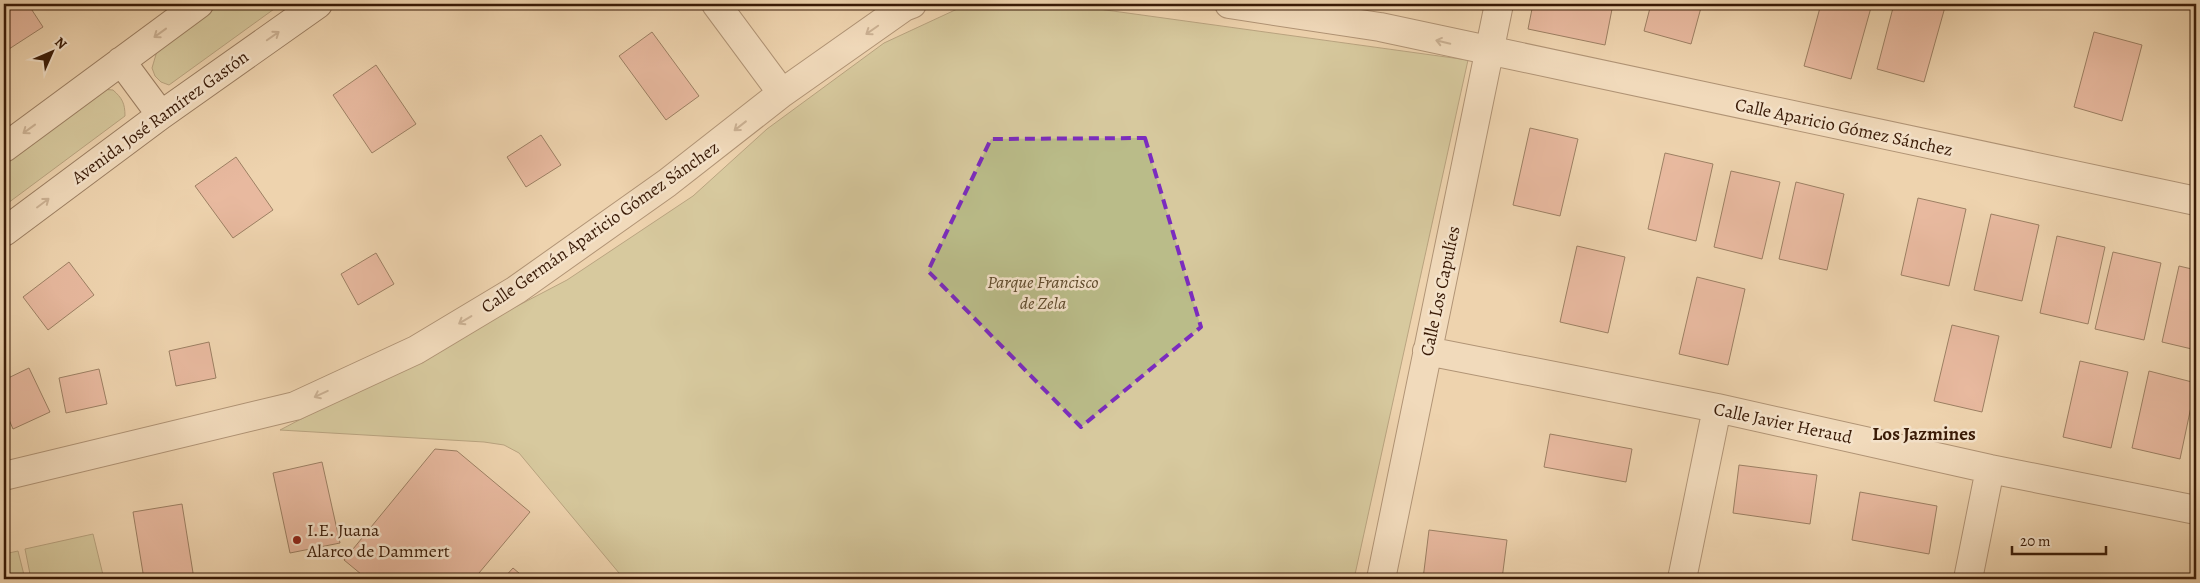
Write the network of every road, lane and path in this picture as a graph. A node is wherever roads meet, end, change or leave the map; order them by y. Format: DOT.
graph roads {
  1 [pos="199,4"];
  2 [pos="318,4"];
  3 [pos="716,4"];
  4 [pos="912,4"];
  5 [pos="1229,4"];
  6 [pos="1499,4"];
  7 [pos="1491,52"];
  8 [pos="121,61"];
  9 [pos="782,93"];
  10 [pos="161,115"];
  11 [pos="4,148"];
  12 [pos="2196,201"];
  13 [pos="4,232"];
  14 [pos="1427,352"];
  15 [pos="1718,408"];
  16 [pos="1990,469"];
  17 [pos="4,476"];
  18 [pos="2196,510"];
  19 [pos="1382,579"];
  20 [pos="1682,579"];
  21 [pos="1968,579"];
  1 -- 8 [label="street, one-way"];
  10 -- 2 [label="street, Avenida José Ramírez Gastón, one-way"];
  3 -- 9 [label="street"];
  4 -- 9 [label="street, Calle Germán Aparicio Gómez Sánchez, one-way"];
  7 -- 5 [label="street, one-way"];
  6 -- 7 [label="street, Calle Los Capulíes"];
  7 -- 12 [label="street, Calle Aparicio Gómez Sánchez"];
  7 -- 14 [label="street, Calle Los Capulíes"];
  8 -- 10 [label="street"];
  8 -- 11 [label="street, one-way"];
  9 -- 17 [label="street, Calle Germán Aparicio Gómez Sánchez, one-way"];
  13 -- 10 [label="street, Avenida José Ramírez Gastón, one-way"];
  14 -- 15 [label="street, Calle Javier Heraud"];
  14 -- 19 [label="street, Calle Los Capulíes"];
  15 -- 16 [label="street, Calle Javier Heraud"];
  15 -- 20 [label="street"];
  16 -- 18 [label="street, Calle Javier Heraud"];
  16 -- 21 [label="street"];
}
